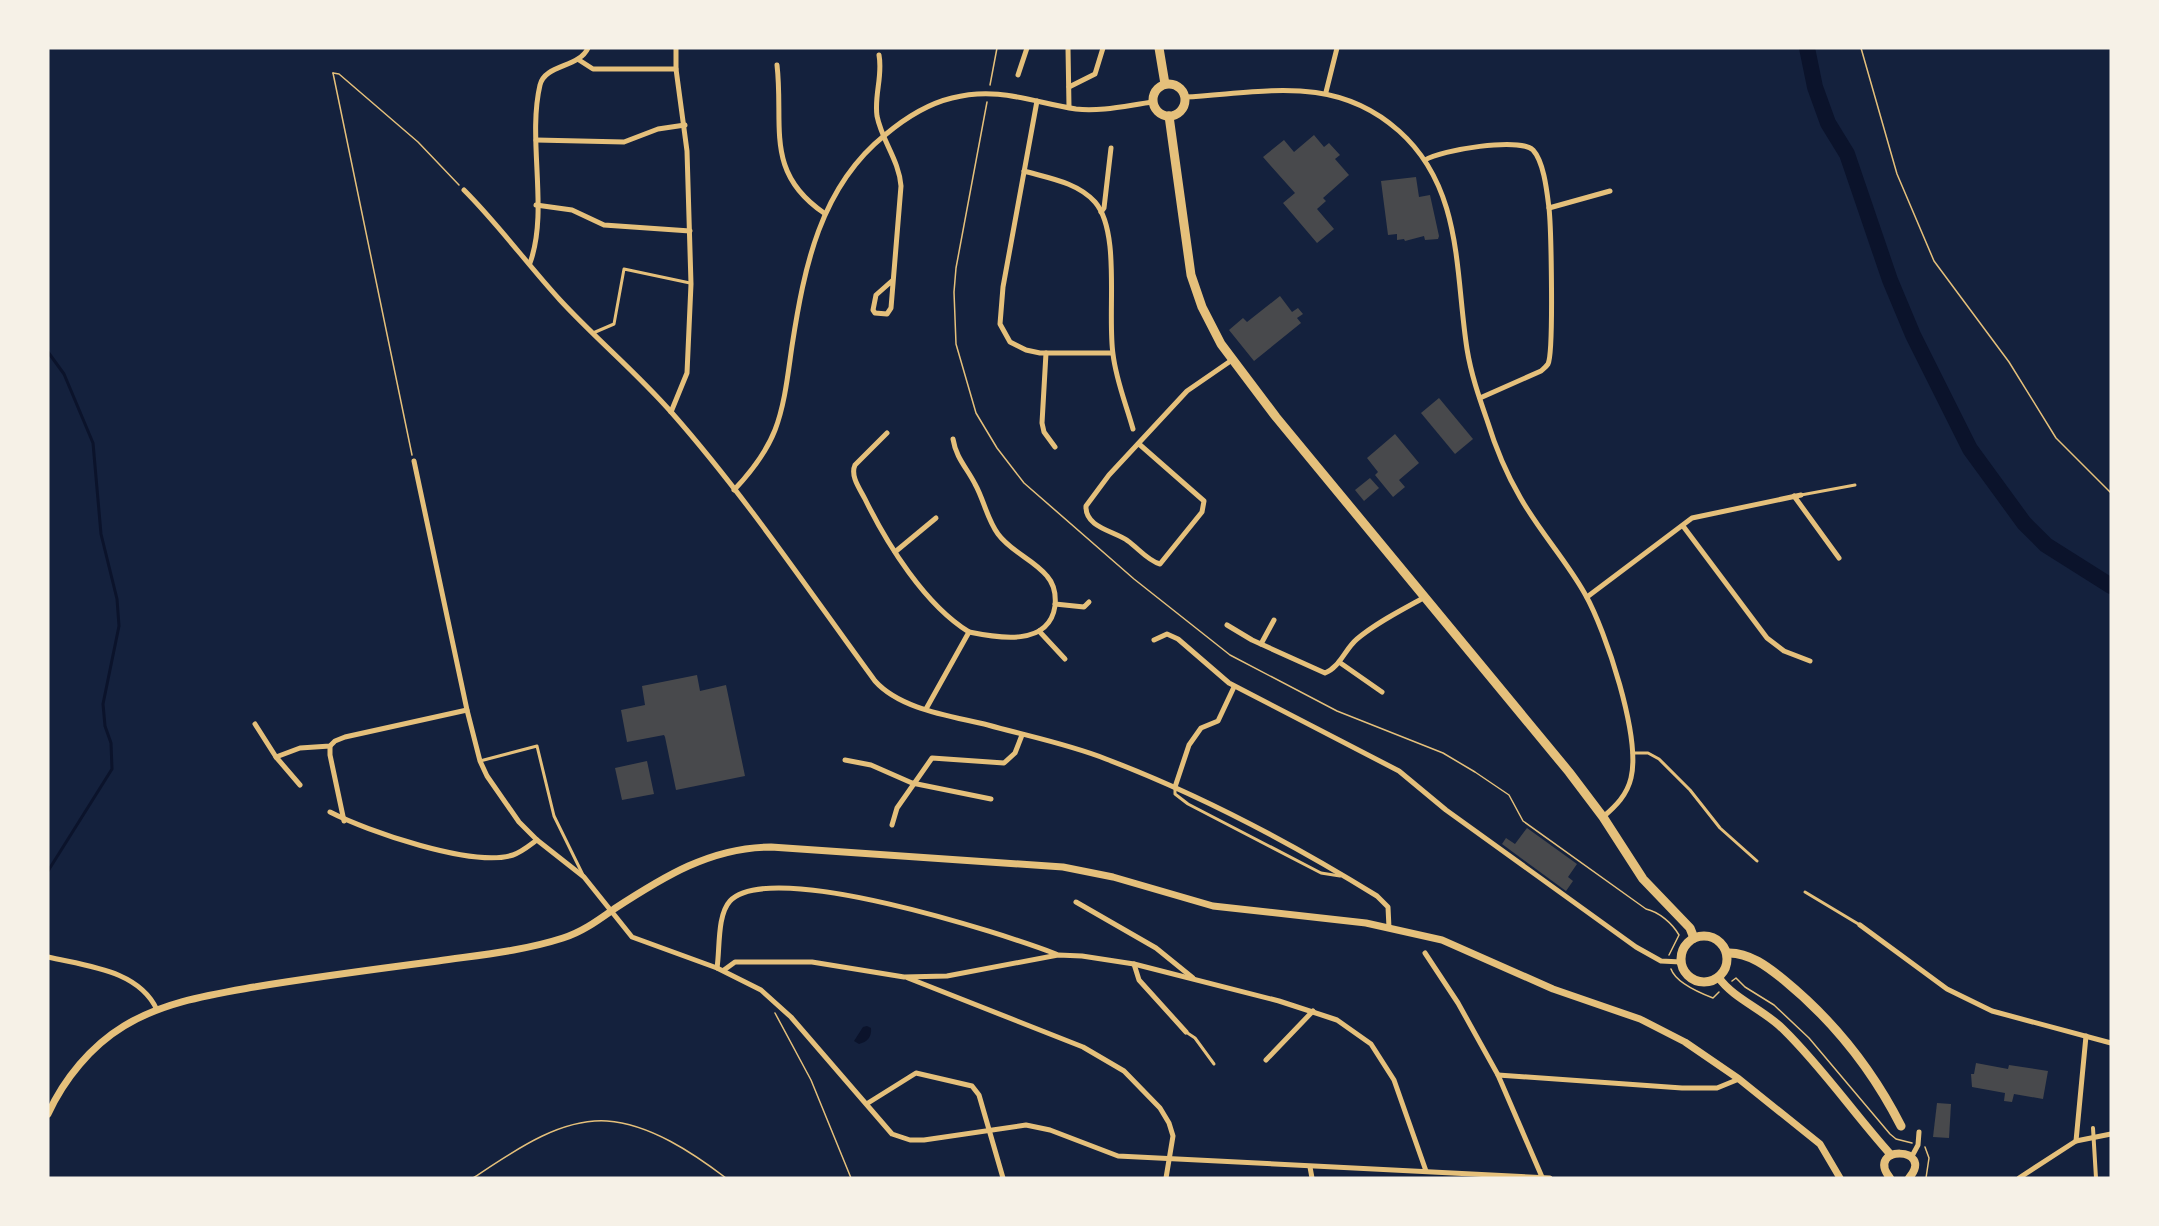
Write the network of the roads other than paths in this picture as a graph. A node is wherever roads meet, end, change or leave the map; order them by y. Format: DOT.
graph roads {
  1 [pos="588,48"];
  2 [pos="676,48"];
  3 [pos="1027,48"];
  4 [pos="1068,48"];
  5 [pos="1103,48"];
  6 [pos="1160,48"];
  7 [pos="1337,48"];
  8 [pos="879,55"];
  9 [pos="579,60"];
  10 [pos="777,65"];
  11 [pos="676,69"];
  12 [pos="1018,75"];
  13 [pos="1165,84"];
  14 [pos="1068,87"];
  15 [pos="1326,92"];
  16 [pos="1185,98"];
  17 [pos="1037,101"];
  18 [pos="1153,102"];
  19 [pos="1069,107"];
  20 [pos="1169,116"];
  21 [pos="685,125"];
  22 [pos="882,137"];
  23 [pos="536,141"];
  24 [pos="1111,147"];
  25 [pos="1425,159"];
  26 [pos="1024,171"];
  27 [pos="464,190"];
  28 [pos="1610,190"];
  29 [pos="536,205"];
  30 [pos="1549,208"];
  31 [pos="1101,212"];
  32 [pos="824,213"];
  33 [pos="690,231"];
  34 [pos="530,263"];
  35 [pos="893,280"];
  36 [pos="692,284"];
  37 [pos="592,333"];
  38 [pos="1046,353"];
  39 [pos="1112,353"];
  40 [pos="1232,360"];
  41 [pos="1479,398"];
  42 [pos="671,412"];
  43 [pos="1133,429"];
  44 [pos="886,434"];
  45 [pos="953,439"];
  46 [pos="1139,444"];
  47 [pos="1055,447"];
  48 [pos="414,461"];
  49 [pos="1855,484"];
  50 [pos="734,490"];
  51 [pos="1801,495"];
  52 [pos="1794,496"];
  53 [pos="936,518"];
  54 [pos="1683,526"];
  55 [pos="895,552"];
  56 [pos="1839,558"];
  57 [pos="1425,597"];
  58 [pos="1587,597"];
  59 [pos="1089,602"];
  60 [pos="1055,604"];
  61 [pos="1274,621"];
  62 [pos="1227,625"];
  63 [pos="1039,631"];
  64 [pos="969,632"];
  65 [pos="1154,640"];
  66 [pos="1262,644"];
  67 [pos="1065,659"];
  68 [pos="1810,661"];
  69 [pos="1339,662"];
  70 [pos="1234,687"];
  71 [pos="1382,692"];
  72 [pos="926,709"];
  73 [pos="467,710"];
  74 [pos="255,724"];
  75 [pos="1022,735"];
  76 [pos="330,746"];
  77 [pos="1632,753"];
  78 [pos="276,757"];
  79 [pos="845,760"];
  80 [pos="480,761"];
  81 [pos="912,783"];
  82 [pos="300,785"];
  83 [pos="1175,787"];
  84 [pos="992,799"];
  85 [pos="330,812"];
  86 [pos="1603,817"];
  87 [pos="344,820"];
  88 [pos="892,825"];
  89 [pos="537,840"];
  90 [pos="1757,861"];
  91 [pos="1344,876"];
  92 [pos="584,877"];
  93 [pos="1805,892"];
  94 [pos="1076,902"];
  95 [pos="613,910"];
  96 [pos="1860,925"];
  97 [pos="1389,928"];
  98 [pos="1694,938"];
  99 [pos="1425,953"];
  100 [pos="1727,953"];
  101 [pos="1058,955"];
  102 [pos="48,957"];
  103 [pos="1681,962"];
  104 [pos="1134,964"];
  105 [pos="721,969"];
  106 [pos="904,977"];
  107 [pos="1719,978"];
  108 [pos="1194,979"];
  109 [pos="157,1010"];
  110 [pos="1313,1011"];
  111 [pos="1186,1032"];
  112 [pos="2086,1036"];
  113 [pos="2111,1043"];
  114 [pos="1266,1060"];
  115 [pos="1214,1064"];
  116 [pos="1498,1075"];
  117 [pos="1739,1079"];
  118 [pos="868,1103"];
  119 [pos="48,1114"];
  120 [pos="1901,1126"];
  121 [pos="2094,1128"];
  122 [pos="989,1129"];
  123 [pos="1919,1132"];
  124 [pos="2111,1134"];
  125 [pos="2095,1137"];
  126 [pos="2076,1141"];
  127 [pos="1891,1155"];
  128 [pos="1911,1158"];
  129 [pos="1171,1160"];
  130 [pos="1310,1167"];
  131 [pos="1399,1170"];
  132 [pos="1426,1171"];
  133 [pos="1503,1176"];
  134 [pos="1542,1177"];
  135 [pos="1912,1177"];
  136 [pos="1003,1178"];
  137 [pos="1166,1178"];
  138 [pos="1312,1178"];
  139 [pos="1402,1178"];
  140 [pos="1550,1178"];
  141 [pos="1840,1178"];
  142 [pos="1890,1178"];
  143 [pos="2019,1178"];
  144 [pos="2096,1178"];
  1 -- 9 [label="street"];
  2 -- 11 [label="street"];
  3 -- 12 [label="street"];
  4 -- 14 [label="street"];
  5 -- 14 [label="street"];
  6 -- 13 [label="main road"];
  7 -- 15 [label="street"];
  8 -- 22 [label="street"];
  9 -- 11 [label="street"];
  9 -- 23 [label="street"];
  10 -- 32 [label="street"];
  11 -- 21 [label="street"];
  13 -- 16 [label="main road"];
  13 -- 18 [label="main road"];
  14 -- 19 [label="street"];
  15 -- 16 [label="street"];
  15 -- 25 [label="street"];
  16 -- 20 [label="main road"];
  17 -- 19 [label="street"];
  17 -- 22 [label="street"];
  17 -- 26 [label="street"];
  18 -- 19 [label="street"];
  18 -- 20 [label="main road"];
  20 -- 40 [label="main road"];
  21 -- 23 [label="street"];
  21 -- 33 [label="street"];
  22 -- 32 [label="street"];
  22 -- 35 [label="street"];
  23 -- 29 [label="street"];
  24 -- 31 [label="street"];
  25 -- 30 [label="street"];
  25 -- 41 [label="street"];
  26 -- 31 [label="street"];
  26 -- 38 [label="street"];
  27 -- 34 [label="street"];
  28 -- 30 [label="street"];
  29 -- 33 [label="street"];
  29 -- 34 [label="street"];
  30 -- 41 [label="street"];
  31 -- 39 [label="street"];
  32 -- 50 [label="street"];
  33 -- 36 [label="street"];
  34 -- 37 [label="street"];
  35 -- 35 [label="street"];
  36 -- 37 [label="lane"];
  36 -- 42 [label="street"];
  37 -- 42 [label="street"];
  38 -- 39 [label="street"];
  38 -- 47 [label="street"];
  39 -- 43 [label="street"];
  40 -- 46 [label="street"];
  40 -- 57 [label="main road"];
  41 -- 58 [label="street"];
  42 -- 50 [label="street"];
  44 -- 55 [label="street"];
  45 -- 60 [label="street"];
  46 -- 46 [label="street"];
  48 -- 73 [label="street"];
  49 -- 51 [label="lane"];
  50 -- 72 [label="street"];
  51 -- 52 [label="street"];
  52 -- 54 [label="street"];
  52 -- 56 [label="street"];
  53 -- 55 [label="street"];
  54 -- 58 [label="street"];
  54 -- 68 [label="street"];
  55 -- 64 [label="street"];
  57 -- 69 [label="street"];
  57 -- 86 [label="main road"];
  58 -- 77 [label="street"];
  59 -- 60 [label="street"];
  60 -- 63 [label="street"];
  61 -- 66 [label="street"];
  62 -- 66 [label="street"];
  63 -- 64 [label="street"];
  63 -- 67 [label="street"];
  64 -- 72 [label="street"];
  65 -- 70 [label="street"];
  66 -- 69 [label="street"];
  69 -- 71 [label="street"];
  70 -- 83 [label="street"];
  70 -- 103 [label="street"];
  72 -- 75 [label="street"];
  73 -- 76 [label="street"];
  73 -- 80 [label="street"];
  74 -- 78 [label="street"];
  75 -- 81 [label="street"];
  75 -- 83 [label="street"];
  76 -- 78 [label="street"];
  76 -- 87 [label="street"];
  77 -- 86 [label="street"];
  77 -- 90 [label="lane"];
  78 -- 82 [label="street"];
  79 -- 81 [label="street"];
  80 -- 89 [label="street"];
  80 -- 92 [label="lane"];
  81 -- 84 [label="street"];
  81 -- 88 [label="street"];
  83 -- 91 [label="street"];
  83 -- 91 [label="lane"];
  85 -- 87 [label="street"];
  86 -- 98 [label="main road"];
  87 -- 89 [label="street"];
  89 -- 92 [label="street"];
  91 -- 97 [label="street"];
  92 -- 95 [label="street"];
  93 -- 96 [label="lane"];
  94 -- 108 [label="street"];
  95 -- 97 [label="street"];
  95 -- 105 [label="street"];
  95 -- 109 [label="street"];
  96 -- 112 [label="street"];
  97 -- 117 [label="street"];
  98 -- 100 [label="main road"];
  98 -- 103 [label="main road"];
  99 -- 116 [label="street"];
  100 -- 107 [label="main road"];
  100 -- 120 [label="main road"];
  101 -- 104 [label="street"];
  101 -- 105 [label="street"];
  101 -- 106 [label="street"];
  102 -- 109 [label="street"];
  103 -- 107 [label="main road"];
  104 -- 108 [label="street"];
  104 -- 111 [label="street"];
  105 -- 106 [label="street"];
  105 -- 118 [label="street"];
  106 -- 129 [label="street"];
  107 -- 127 [label="main road"];
  108 -- 110 [label="street"];
  109 -- 119 [label="street"];
  110 -- 114 [label="street"];
  110 -- 132 [label="street"];
  111 -- 115 [label="lane"];
  112 -- 113 [label="street"];
  112 -- 126 [label="street"];
  116 -- 117 [label="street"];
  116 -- 134 [label="street"];
  117 -- 141 [label="street"];
  118 -- 122 [label="street"];
  118 -- 122 [label="street"];
  121 -- 125 [label="street"];
  122 -- 129 [label="street"];
  122 -- 136 [label="street"];
  123 -- 128 [label="street"];
  124 -- 125 [label="street"];
  125 -- 126 [label="street"];
  125 -- 144 [label="street"];
  126 -- 143 [label="street"];
  127 -- 128 [label="main road"];
  127 -- 142 [label="main road"];
  128 -- 135 [label="main road"];
  129 -- 130 [label="street"];
  129 -- 137 [label="street"];
  130 -- 131 [label="street"];
  130 -- 138 [label="street"];
  131 -- 132 [label="street"];
  131 -- 139 [label="street"];
  132 -- 133 [label="street"];
  133 -- 134 [label="street"];
  134 -- 140 [label="street"];
}
